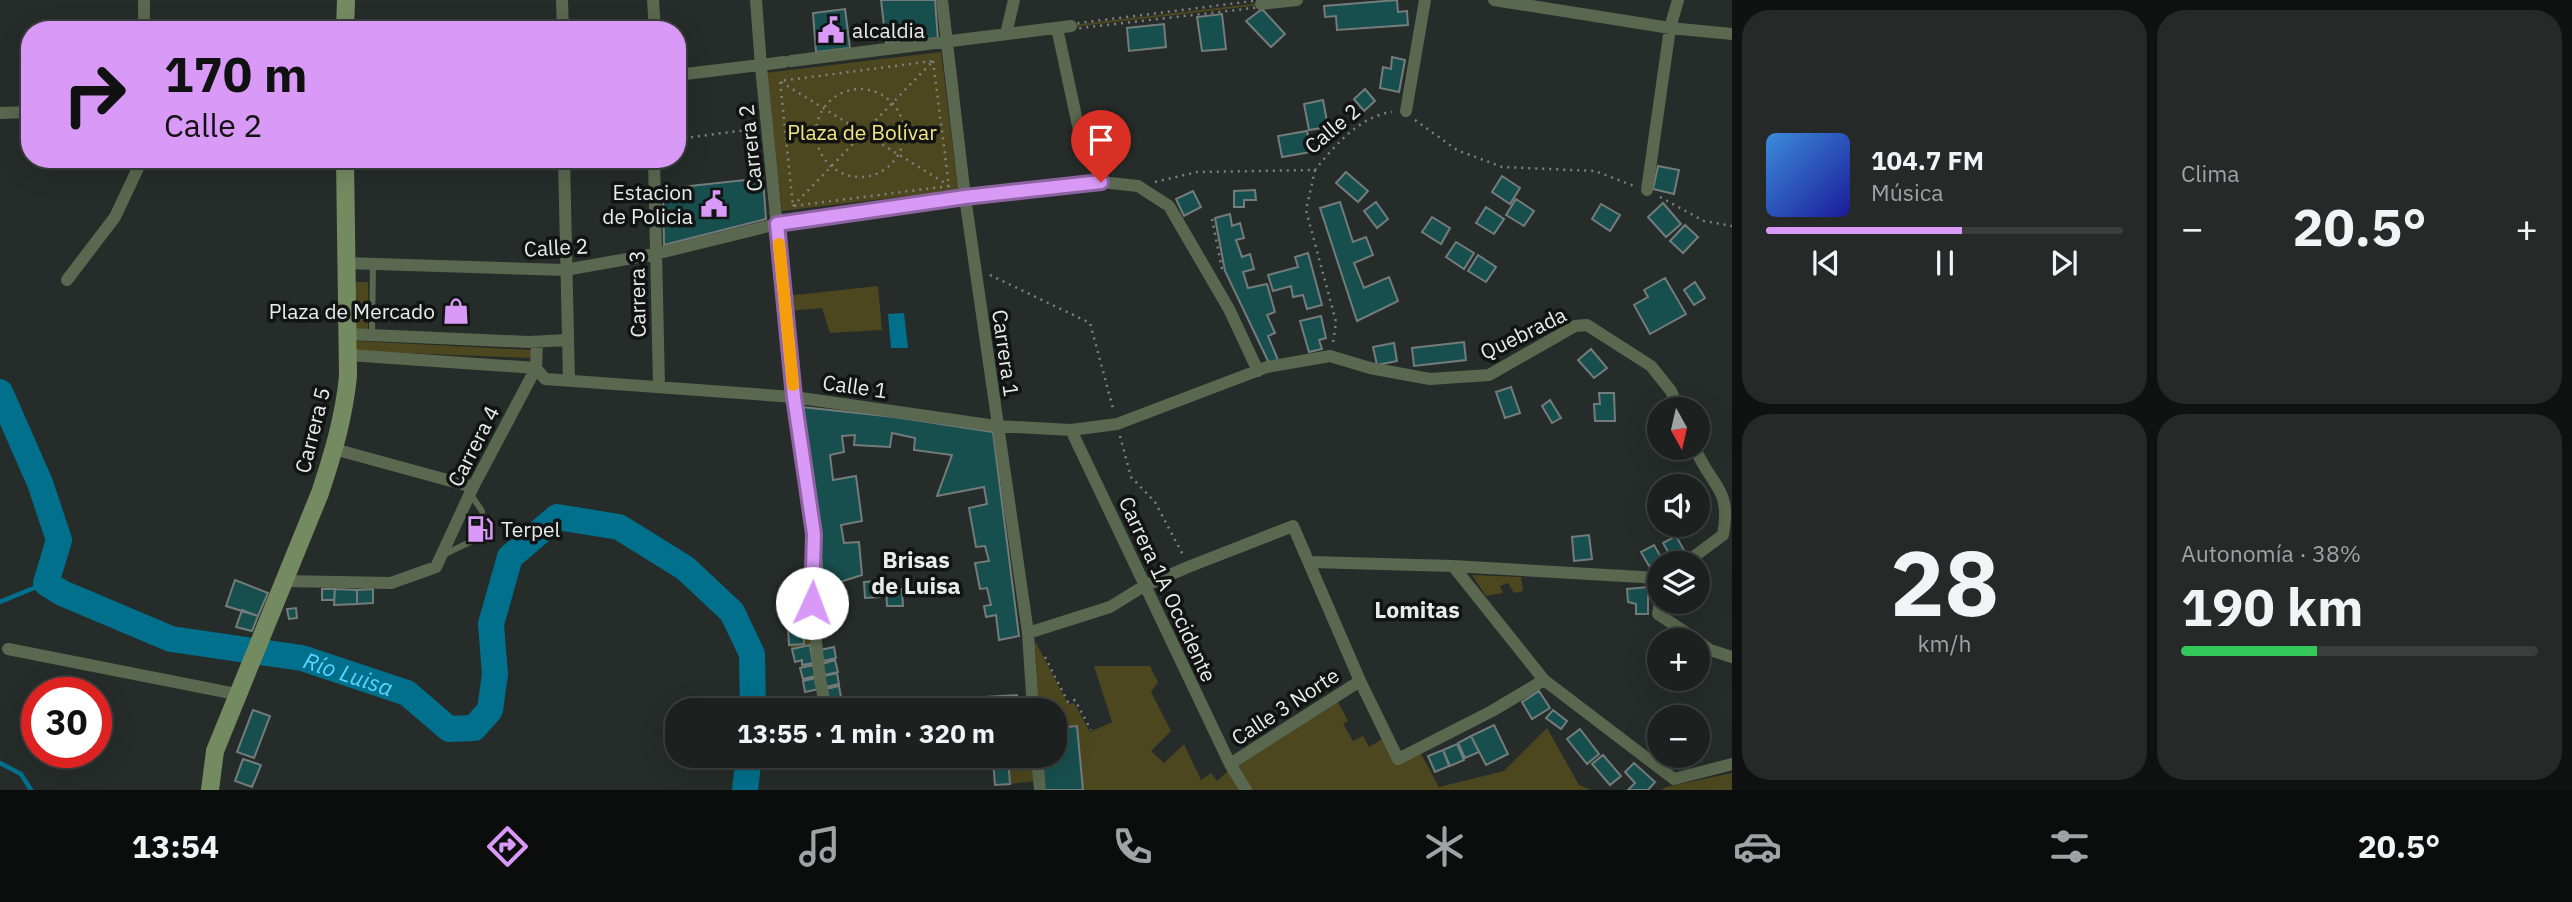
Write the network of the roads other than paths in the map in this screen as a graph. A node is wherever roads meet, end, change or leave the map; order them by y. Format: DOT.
graph roads {
  1 [pos="144,0"];
  2 [pos="346,0"];
  3 [pos="562,0"];
  4 [pos="653,0"];
  5 [pos="756,0"];
  6 [pos="942,0"];
  7 [pos="1014,0"];
  8 [pos="1297,0"];
  9 [pos="1425,0"];
  10 [pos="1494,0"];
  11 [pos="1678,0"];
  12 [pos="1271,2"];
  13 [pos="144,21"];
  14 [pos="345,21"];
  15 [pos="563,21"];
  16 [pos="654,21"];
  17 [pos="1071,26"];
  18 [pos="1056,28"];
  19 [pos="1670,28"];
  20 [pos="1006,34"];
  21 [pos="1732,34"];
  22 [pos="947,43"];
  23 [pos="761,67"];
  24 [pos="686,74"];
  25 [pos="1406,111"];
  26 [pos="21,112"];
  27 [pos="0,113"];
  28 [pos="1080,135"];
  29 [pos="138,168"];
  30 [pos="345,168"];
  31 [pos="564,168"];
  32 [pos="654,168"];
  33 [pos="1647,190"];
  34 [pos="965,197"];
  35 [pos="777,224"];
  36 [pos="655,254"];
  37 [pos="345,262"];
  38 [pos="373,263"];
  39 [pos="565,270"];
  40 [pos="67,280"];
  41 [pos="348,334"];
  42 [pos="372,335"];
  43 [pos="567,340"];
  44 [pos="537,342"];
  45 [pos="348,355"];
  46 [pos="536,368"];
  47 [pos="1263,369"];
  48 [pos="569,381"];
  49 [pos="659,386"];
  50 [pos="794,397"];
  51 [pos="1674,397"];
  52 [pos="996,426"];
  53 [pos="1071,430"];
  54 [pos="334,449"];
  55 [pos="1700,460"];
  56 [pos="471,491"];
  57 [pos="483,521"];
  58 [pos="476,536"];
  59 [pos="1701,551"];
  60 [pos="438,561"];
  61 [pos="1311,562"];
  62 [pos="1453,566"];
  63 [pos="1647,577"];
  64 [pos="283,581"];
  65 [pos="1144,586"];
  66 [pos="1658,614"];
  67 [pos="1678,628"];
  68 [pos="1028,634"];
  69 [pos="8,649"];
  70 [pos="1710,650"];
  71 [pos="1732,657"];
  72 [pos="1544,680"];
  73 [pos="1360,681"];
  74 [pos="238,691"];
  75 [pos="824,698"];
  76 [pos="1032,698"];
  77 [pos="1230,764"];
  78 [pos="1732,764"];
  79 [pos="1038,768"];
  80 [pos="210,790"];
  81 [pos="1040,790"];
  82 [pos="1246,790"];
  1 -- 13 [label="street"];
  2 -- 14 [label="main road"];
  3 -- 15 [label="street"];
  4 -- 16 [label="street"];
  5 -- 23 [label="street, Carrera 2"];
  6 -- 22 [label="street, Carrera 1"];
  7 -- 20 [label="street"];
  8 -- 12 [label="street"];
  9 -- 25 [label="street"];
  10 -- 19 [label="street"];
  11 -- 19 [label="street"];
  17 -- 18 [label="street"];
  18 -- 20 [label="street"];
  18 -- 28 [label="street"];
  19 -- 21 [label="street"];
  19 -- 33 [label="street"];
  20 -- 22 [label="street"];
  22 -- 23 [label="street"];
  22 -- 34 [label="street, Carrera 1"];
  23 -- 24 [label="street"];
  23 -- 35 [label="street, Carrera 2"];
  26 -- 27 [label="street"];
  29 -- 40 [label="street"];
  30 -- 37 [label="main road, Carrera 5"];
  31 -- 39 [label="street"];
  32 -- 36 [label="street, Carrera 3"];
  34 -- 35 [label="street, Calle 2"];
  34 -- 47 [label="street, Calle 2"];
  34 -- 52 [label="street, Carrera 1"];
  35 -- 36 [label="street, Calle 2"];
  35 -- 50 [label="street, Carrera 2"];
  36 -- 39 [label="street, Calle 2"];
  36 -- 49 [label="street, Carrera 3"];
  37 -- 38 [label="street, Calle 2"];
  37 -- 41 [label="main road, Carrera 5"];
  38 -- 39 [label="street, Calle 2"];
  38 -- 42 [label="lane"];
  39 -- 43 [label="street"];
  41 -- 42 [label="street"];
  41 -- 45 [label="main road, Carrera 5"];
  42 -- 44 [label="street"];
  43 -- 44 [label="street"];
  43 -- 48 [label="street"];
  44 -- 46 [label="street, Carrera 4"];
  45 -- 46 [label="street, Calle 1"];
  45 -- 54 [label="main road, Carrera 5"];
  46 -- 48 [label="street, Calle 1"];
  46 -- 56 [label="street, Carrera 4"];
  47 -- 51 [label="street, Quebrada"];
  47 -- 53 [label="street, Calle 1"];
  48 -- 49 [label="street, Calle 1"];
  49 -- 50 [label="street, Calle 1"];
  50 -- 52 [label="street, Calle 1"];
  50 -- 75 [label="street, Carrera 2"];
  52 -- 53 [label="street, Calle 1"];
  52 -- 68 [label="street, Carrera 1"];
  53 -- 65 [label="street, Carrera 1A Occidente"];
  54 -- 56 [label="street"];
  54 -- 64 [label="main road, Carrera 5"];
  55 -- 59 [label="street"];
  56 -- 57 [label="lane"];
  56 -- 60 [label="street, Carrera 4"];
  58 -- 60 [label="lane"];
  60 -- 64 [label="street"];
  61 -- 62 [label="street"];
  61 -- 65 [label="street"];
  61 -- 73 [label="street"];
  62 -- 63 [label="street"];
  62 -- 72 [label="street"];
  64 -- 74 [label="main road, Carrera 5"];
  65 -- 68 [label="street"];
  65 -- 77 [label="street, Carrera 1A Occidente"];
  66 -- 67 [label="street"];
  68 -- 76 [label="street, Carrera 1"];
  69 -- 74 [label="street"];
  70 -- 71 [label="street"];
  72 -- 73 [label="street"];
  72 -- 78 [label="street"];
  73 -- 77 [label="street, Calle 3 Norte"];
  74 -- 80 [label="main road, Carrera 5"];
  77 -- 82 [label="street, Carrera 1A Occidente"];
  79 -- 81 [label="street"];
}
